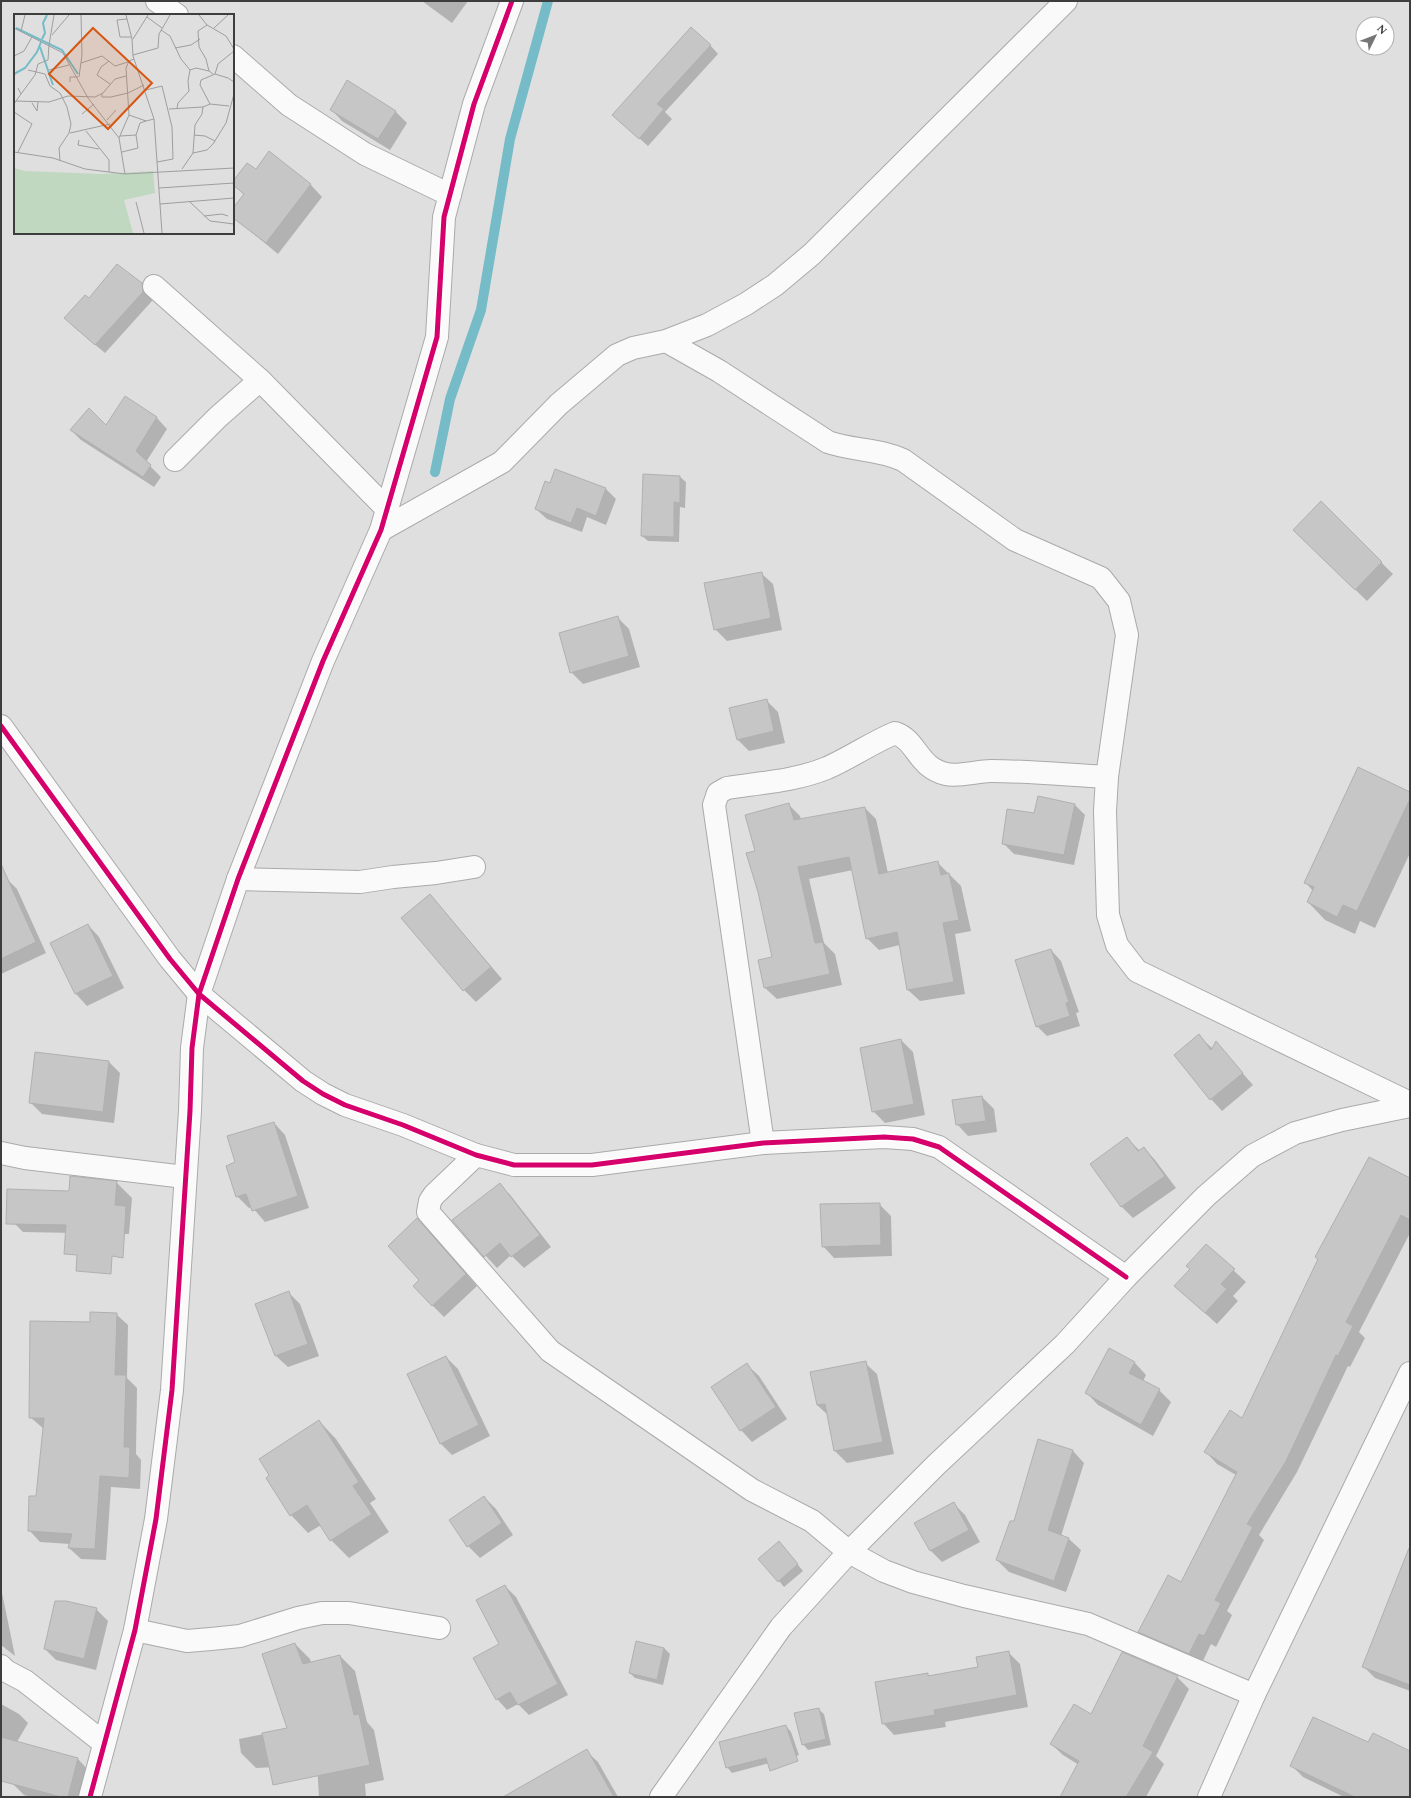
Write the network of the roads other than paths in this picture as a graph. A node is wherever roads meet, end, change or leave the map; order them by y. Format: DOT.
graph roads {
  1 [pos="157,1"];
  2 [pos="512,1"];
  3 [pos="1066,1"];
  4 [pos="176,14"];
  5 [pos="234,57"];
  6 [pos="450,195"];
  7 [pos="154,286"];
  8 [pos="666,341"];
  9 [pos="260,380"];
  10 [pos="175,460"];
  11 [pos="387,509"];
  12 [pos="381,530"];
  13 [pos="1,726"];
  14 [pos="1107,777"];
  15 [pos="474,866"];
  16 [pos="238,879"];
  17 [pos="199,994"];
  18 [pos="1410,1104"];
  19 [pos="763,1143"];
  20 [pos="1,1153"];
  21 [pos="476,1155"];
  22 [pos="185,1177"];
  23 [pos="1126,1277"];
  24 [pos="1410,1373"];
  25 [pos="849,1552"];
  26 [pos="439,1628"];
  27 [pos="136,1630"];
  28 [pos="1,1666"];
  29 [pos="1254,1695"];
  30 [pos="104,1743"];
  31 [pos="90,1797"];
  32 [pos="660,1797"];
  33 [pos="1209,1797"];
  1 -- 4 [label="street"];
  2 -- 6 [label="street"];
  3 -- 8 [label="street"];
  5 -- 6 [label="street"];
  6 -- 11 [label="street"];
  7 -- 9 [label="street"];
  8 -- 12 [label="street"];
  8 -- 14 [label="street"];
  9 -- 10 [label="street"];
  9 -- 11 [label="street"];
  11 -- 12 [label="street"];
  12 -- 16 [label="street"];
  13 -- 17 [label="street"];
  14 -- 18 [label="street"];
  14 -- 19 [label="street"];
  15 -- 16 [label="street"];
  16 -- 17 [label="street"];
  17 -- 21 [label="street"];
  17 -- 22 [label="street"];
  18 -- 23 [label="street"];
  19 -- 21 [label="street"];
  19 -- 23 [label="street"];
  20 -- 22 [label="street"];
  21 -- 25 [label="street"];
  22 -- 27 [label="street"];
  23 -- 25 [label="street"];
  24 -- 29 [label="street"];
  25 -- 29 [label="street"];
  25 -- 32 [label="street"];
  26 -- 27 [label="street"];
  27 -- 30 [label="street"];
  28 -- 30 [label="street"];
  29 -- 33 [label="street"];
  30 -- 31 [label="street"];
}
